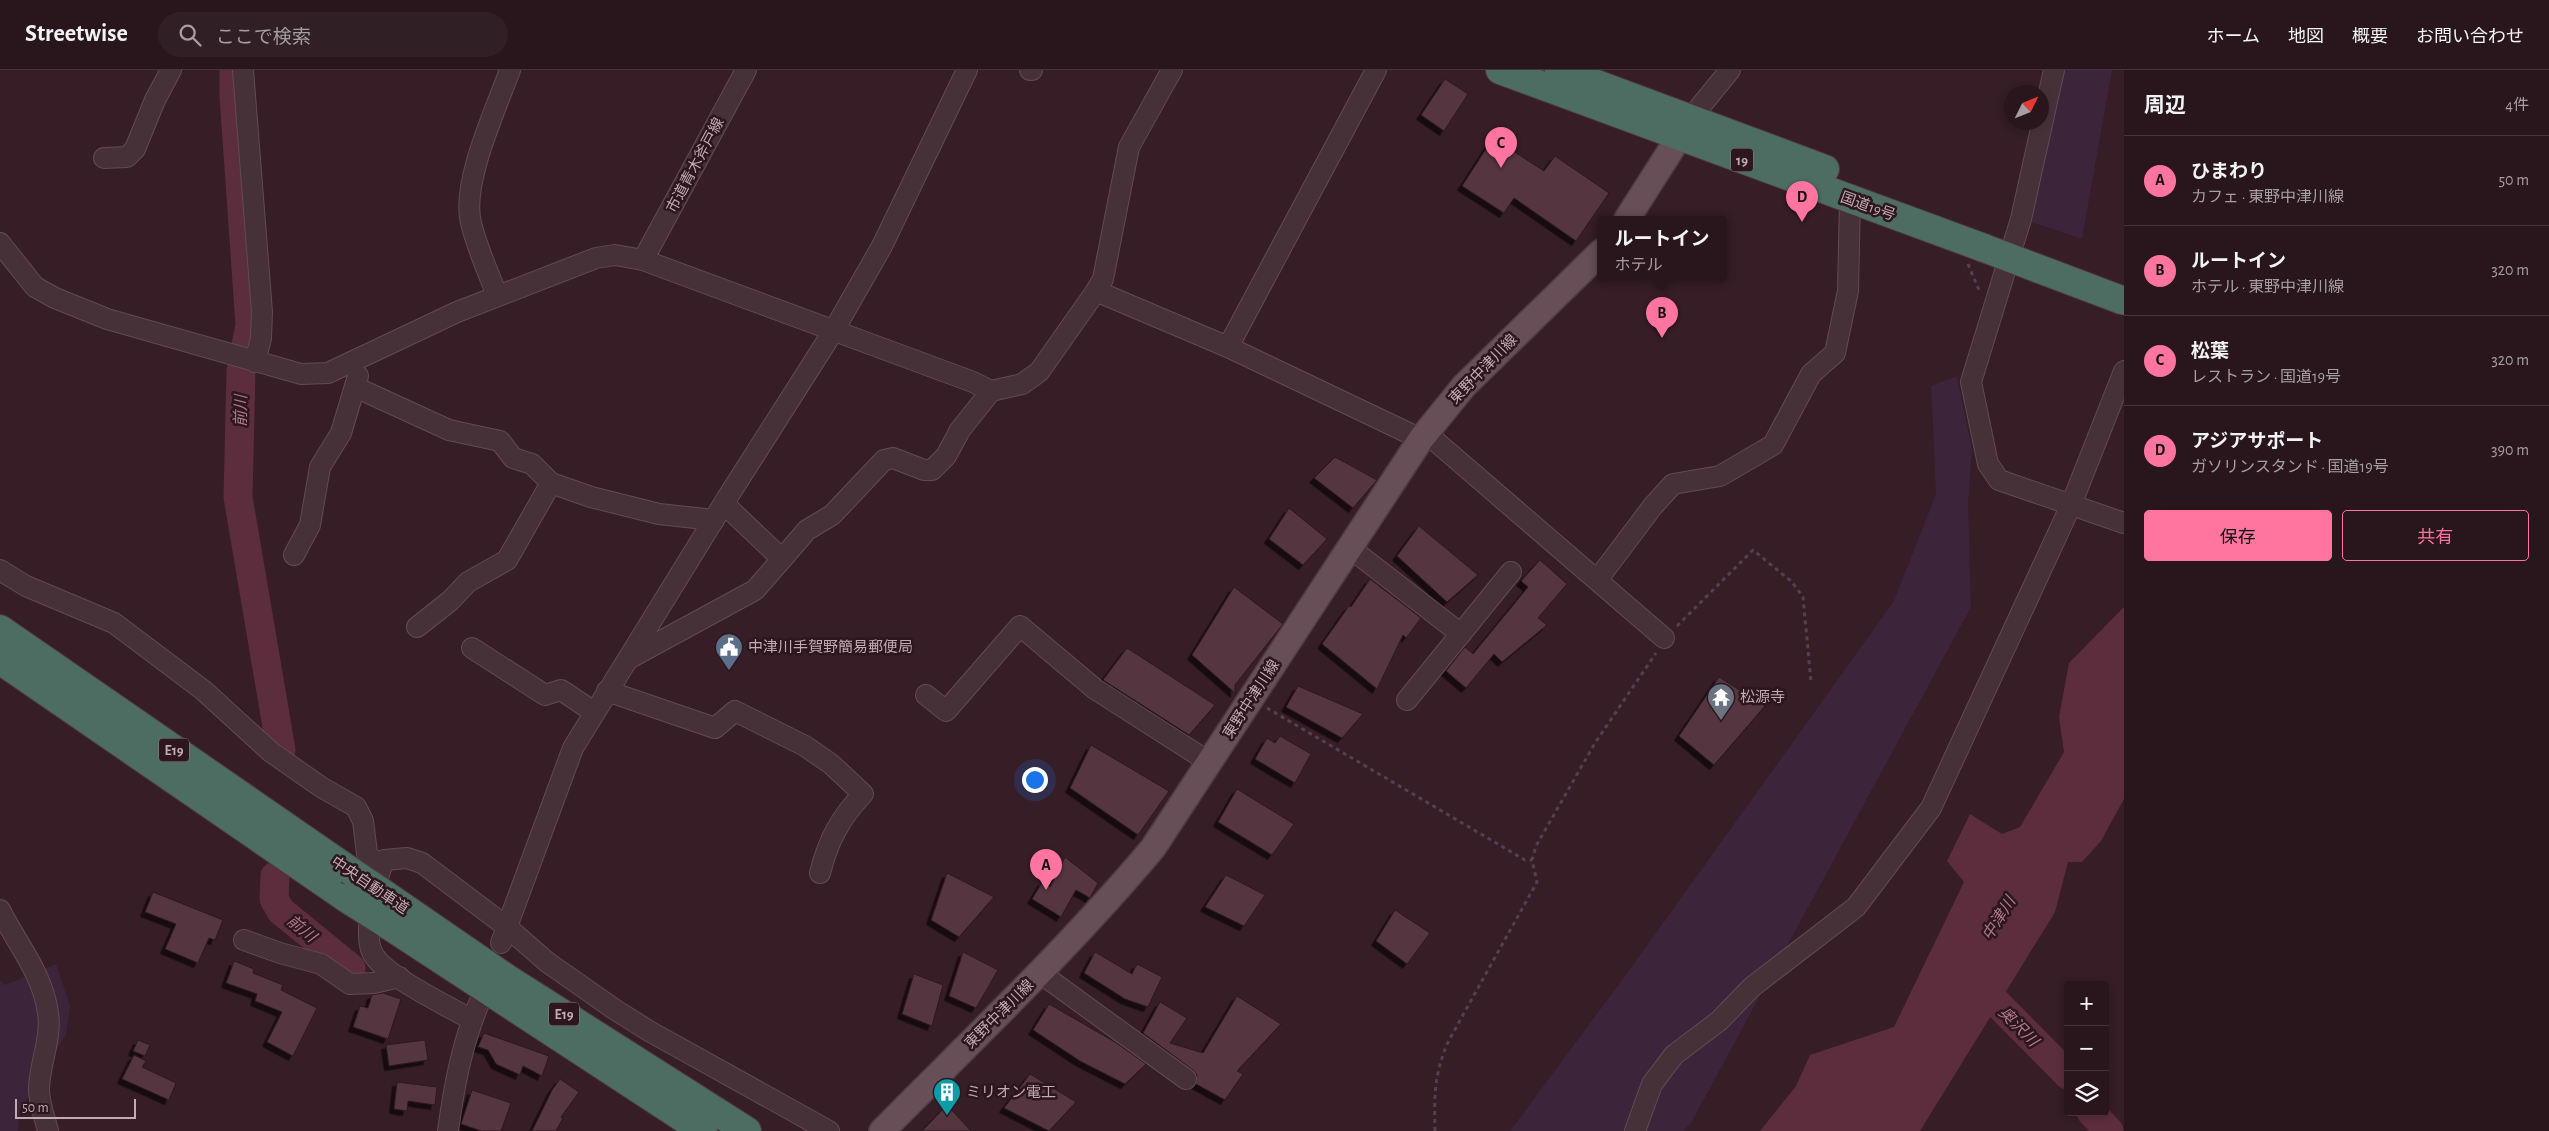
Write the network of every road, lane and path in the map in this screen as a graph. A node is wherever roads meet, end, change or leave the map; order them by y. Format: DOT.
graph roads {
  1 [pos="171,70"];
  2 [pos="243,70"];
  3 [pos="510,70"];
  4 [pos="746,70"];
  5 [pos="967,70"];
  6 [pos="1172,70"];
  7 [pos="1376,70"];
  8 [pos="1500,70"];
  9 [pos="1559,70"];
  10 [pos="2054,70"];
  11 [pos="1724,72"];
  12 [pos="1684,128"];
  13 [pos="104,158"];
  14 [pos="1850,199"];
  15 [pos="1629,216"];
  16 [pos="1989,240"];
  17 [pos="0,243"];
  18 [pos="1597,256"];
  19 [pos="643,260"];
  20 [pos="2124,281"];
  21 [pos="1096,291"];
  22 [pos="497,295"];
  23 [pos="2124,301"];
  24 [pos="834,330"];
  25 [pos="1228,346"];
  26 [pos="365,354"];
  27 [pos="255,362"];
  28 [pos="2124,371"];
  29 [pos="355,387"];
  30 [pos="991,391"];
  31 [pos="1423,436"];
  32 [pos="551,482"];
  33 [pos="2071,505"];
  34 [pos="719,512"];
  35 [pos="2124,523"];
  36 [pos="1350,548"];
  37 [pos="294,555"];
  38 [pos="782,559"];
  39 [pos="0,570"];
  40 [pos="1510,572"];
  41 [pos="1598,579"];
  42 [pos="417,627"];
  43 [pos="0,629"];
  44 [pos="1461,634"];
  45 [pos="1664,638"];
  46 [pos="472,648"];
  47 [pos="630,658"];
  48 [pos="0,660"];
  49 [pos="1811,682"];
  50 [pos="607,691"];
  51 [pos="926,695"];
  52 [pos="1251,698"];
  53 [pos="1407,700"];
  54 [pos="594,712"];
  55 [pos="1210,762"];
  56 [pos="1532,860"];
  57 [pos="820,873"];
  58 [pos="380,895"];
  59 [pos="0,910"];
  60 [pos="504,935"];
  61 [pos="244,940"];
  62 [pos="1040,973"];
  63 [pos="398,977"];
  64 [pos="480,1001"];
  65 [pos="472,1020"];
  66 [pos="1186,1079"];
  67 [pos="452,1128"];
  68 [pos="48,1131"];
  69 [pos="704,1131"];
  70 [pos="747,1131"];
  71 [pos="829,1131"];
  72 [pos="882,1131"];
  73 [pos="1435,1131"];
  74 [pos="1634,1131"];
  1 -- 13 [label="street"];
  2 -- 27 [label="street"];
  3 -- 22 [label="street"];
  4 -- 19 [label="street, 市道青木斧戸線"];
  5 -- 24 [label="street"];
  6 -- 21 [label="street"];
  7 -- 25 [label="street"];
  8 -- 12 [label="highway, 国道19号 / 19"];
  9 -- 12 [label="highway, 国道19号 / 19"];
  10 -- 33 [label="street"];
  11 -- 12 [label="street"];
  12 -- 14 [label="highway, 国道19号 / 19"];
  12 -- 15 [label="main road"];
  12 -- 16 [label="highway, 国道19号 / 19"];
  14 -- 16 [label="highway, 国道19号 / 19"];
  14 -- 41 [label="street"];
  16 -- 20 [label="highway, 国道19号 / 19"];
  16 -- 23 [label="highway, 国道19号 / 19, bridge"];
  17 -- 27 [label="street"];
  18 -- 31 [label="main road, 東野中津川線"];
  19 -- 22 [label="street"];
  19 -- 24 [label="street"];
  21 -- 25 [label="street"];
  21 -- 30 [label="street"];
  22 -- 26 [label="street"];
  24 -- 30 [label="street"];
  24 -- 34 [label="street"];
  25 -- 31 [label="street"];
  26 -- 27 [label="street"];
  26 -- 29 [label="street"];
  28 -- 33 [label="street"];
  29 -- 32 [label="street"];
  29 -- 37 [label="street"];
  30 -- 38 [label="street"];
  31 -- 36 [label="main road, 東野中津川線"];
  31 -- 41 [label="street"];
  32 -- 34 [label="street"];
  32 -- 42 [label="street"];
  33 -- 35 [label="street"];
  33 -- 74 [label="street"];
  34 -- 38 [label="street"];
  34 -- 47 [label="street"];
  36 -- 44 [label="street"];
  36 -- 52 [label="main road, 東野中津川線"];
  38 -- 47 [label="street"];
  39 -- 58 [label="street"];
  40 -- 44 [label="street"];
  41 -- 45 [label="street"];
  43 -- 58 [label="highway, 中央自動車道 / E19, bridge"];
  44 -- 53 [label="street"];
  45 -- 49 [label="path"];
  45 -- 56 [label="path"];
  46 -- 54 [label="street"];
  47 -- 50 [label="street"];
  48 -- 58 [label="highway, 中央自動車道 / E19, bridge"];
  50 -- 54 [label="street"];
  50 -- 57 [label="street"];
  51 -- 55 [label="street"];
  52 -- 55 [label="main road, 東野中津川線"];
  52 -- 56 [label="path"];
  54 -- 60 [label="street"];
  55 -- 62 [label="main road, 東野中津川線"];
  56 -- 73 [label="path"];
  58 -- 60 [label="street"];
  58 -- 63 [label="street"];
  58 -- 69 [label="highway, 中央自動車道 / E19"];
  58 -- 70 [label="highway, 中央自動車道 / E19"];
  59 -- 68 [label="street"];
  60 -- 71 [label="street"];
  61 -- 63 [label="street"];
  62 -- 66 [label="street"];
  62 -- 72 [label="main road, 東野中津川線"];
  63 -- 65 [label="street"];
  64 -- 65 [label="street"];
  65 -- 67 [label="street"];
}
